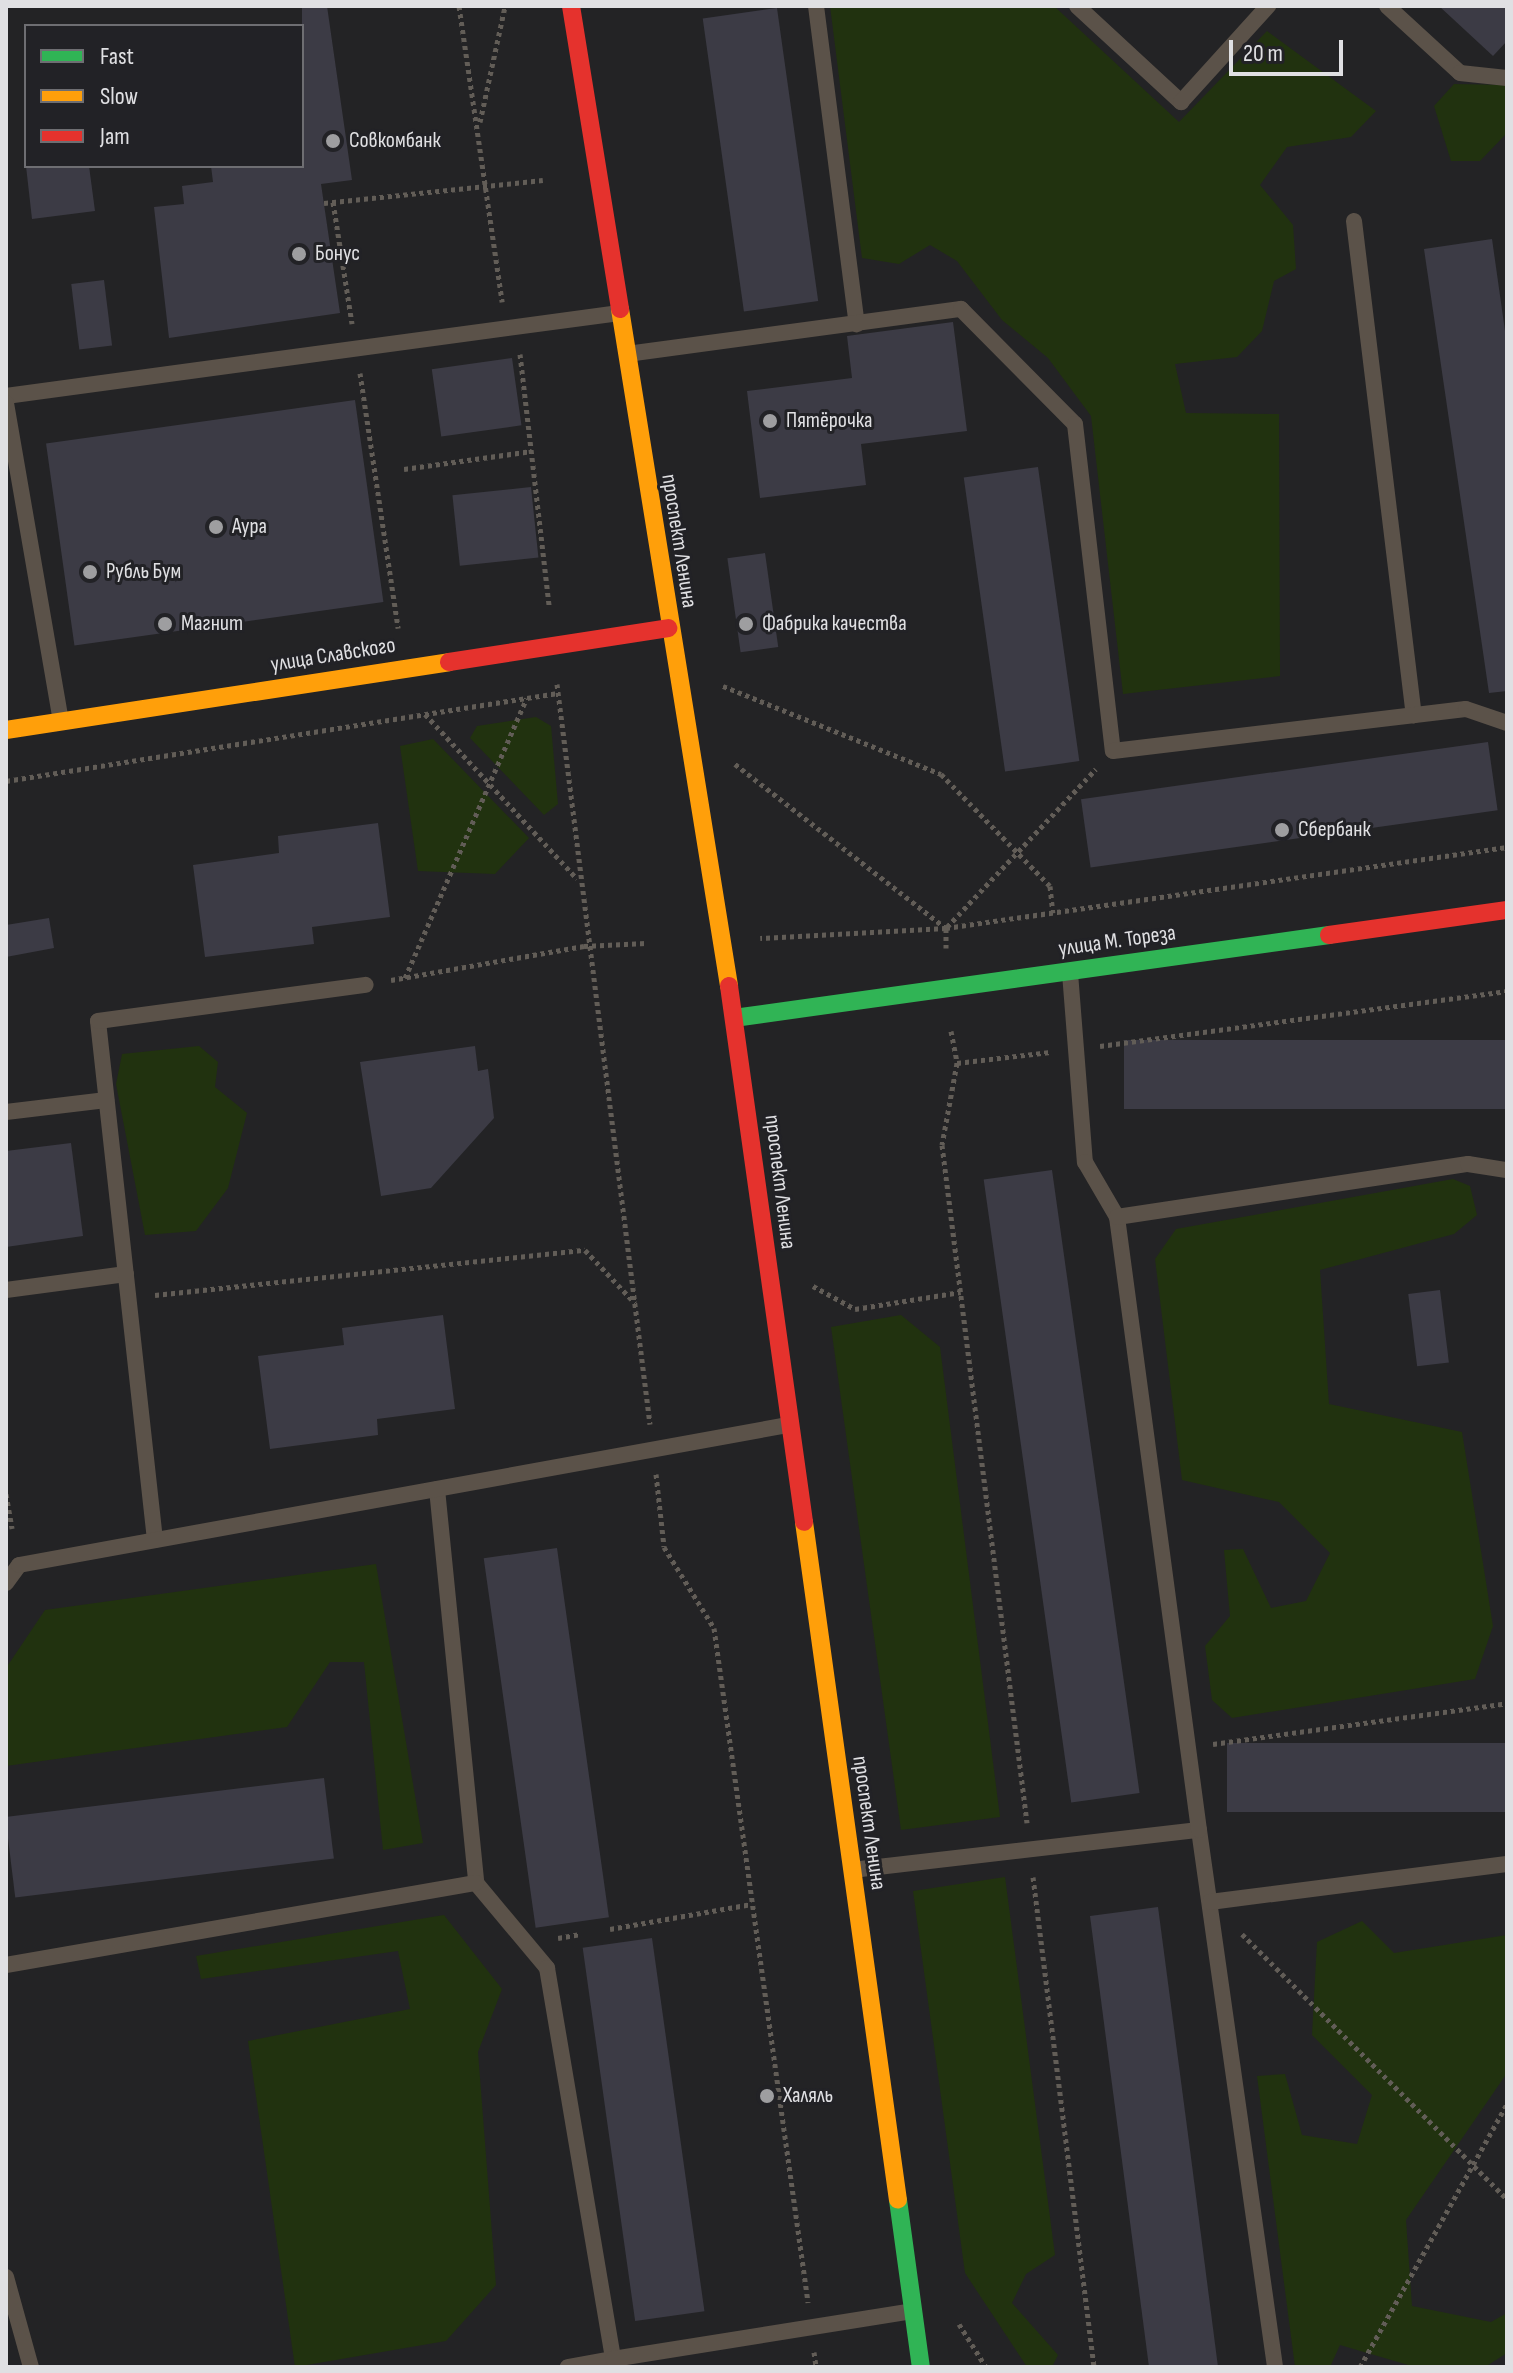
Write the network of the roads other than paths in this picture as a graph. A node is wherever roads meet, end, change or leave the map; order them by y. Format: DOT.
graph roads {
  1 [pos="571,6"];
  2 [pos="816,6"];
  3 [pos="1077,6"];
  4 [pos="1268,6"];
  5 [pos="1387,6"];
  6 [pos="1507,78"];
  7 [pos="1354,221"];
  8 [pos="619,313"];
  9 [pos="857,324"];
  10 [pos="625,354"];
  11 [pos="6,396"];
  12 [pos="6,403"];
  13 [pos="668,628"];
  14 [pos="1414,715"];
  15 [pos="62,722"];
  16 [pos="1507,723"];
  17 [pos="6,730"];
  18 [pos="1507,910"];
  19 [pos="1070,971"];
  20 [pos="366,985"];
  21 [pos="734,1018"];
  22 [pos="106,1100"];
  23 [pos="6,1112"];
  24 [pos="1507,1170"];
  25 [pos="1117,1217"];
  26 [pos="126,1274"];
  27 [pos="6,1290"];
  28 [pos="788,1425"];
  29 [pos="437,1489"];
  30 [pos="155,1540"];
  31 [pos="6,1583"];
  32 [pos="1199,1830"];
  33 [pos="1507,1864"];
  34 [pos="851,1871"];
  35 [pos="476,1883"];
  36 [pos="1210,1902"];
  37 [pos="6,1965"];
  38 [pos="6,2277"];
  39 [pos="913,2311"];
  40 [pos="613,2359"];
  41 [pos="31,2367"];
  42 [pos="568,2367"];
  43 [pos="921,2367"];
  44 [pos="1275,2367"];
  1 -- 8 [label="main road, проспект Ленина"];
  2 -- 9 [label="lane"];
  3 -- 4 [label="lane"];
  5 -- 6 [label="lane"];
  7 -- 14 [label="lane"];
  8 -- 10 [label="main road, проспект Ленина"];
  8 -- 11 [label="lane"];
  9 -- 10 [label="lane"];
  9 -- 14 [label="lane"];
  10 -- 13 [label="main road, проспект Ленина"];
  12 -- 15 [label="lane"];
  13 -- 15 [label="main road, улица Славского"];
  13 -- 21 [label="main road, проспект Ленина"];
  14 -- 16 [label="lane"];
  15 -- 17 [label="main road, улица Славского"];
  18 -- 19 [label="main road, улица М. Тореза"];
  19 -- 21 [label="main road, улица М. Тореза"];
  19 -- 25 [label="lane"];
  20 -- 22 [label="lane"];
  21 -- 28 [label="main road, проспект Ленина"];
  22 -- 23 [label="lane"];
  22 -- 26 [label="lane"];
  24 -- 25 [label="lane"];
  25 -- 32 [label="lane"];
  26 -- 27 [label="lane"];
  26 -- 30 [label="lane"];
  28 -- 29 [label="lane"];
  28 -- 34 [label="main road, проспект Ленина"];
  29 -- 30 [label="lane"];
  29 -- 35 [label="lane"];
  30 -- 31 [label="lane"];
  32 -- 34 [label="lane"];
  32 -- 36 [label="lane"];
  33 -- 36 [label="lane"];
  34 -- 39 [label="main road, проспект Ленина"];
  35 -- 37 [label="lane"];
  35 -- 40 [label="lane"];
  36 -- 44 [label="lane"];
  38 -- 41 [label="lane"];
  39 -- 40 [label="lane"];
  39 -- 43 [label="main road, проспект Ленина"];
  40 -- 42 [label="lane"];
}
